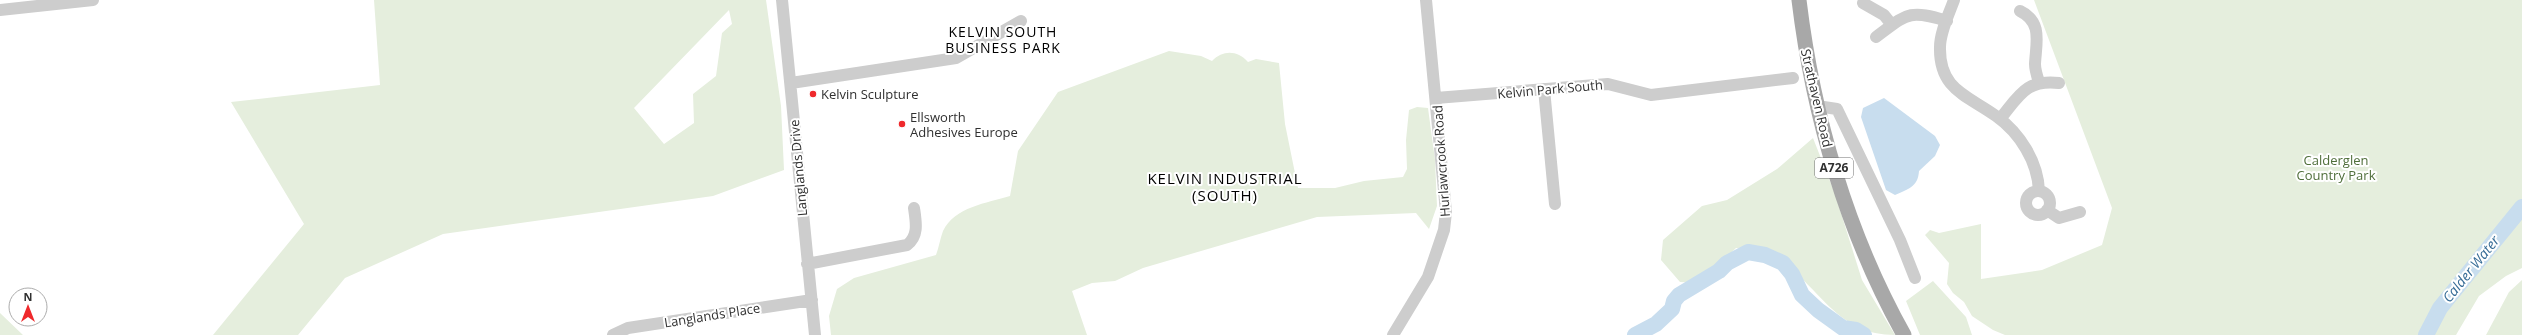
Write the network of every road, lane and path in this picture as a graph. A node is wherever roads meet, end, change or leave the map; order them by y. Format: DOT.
graph roads {
  1 [pos="93,0"];
  2 [pos="782,0"];
  3 [pos="1426,0"];
  4 [pos="1799,0"];
  5 [pos="1954,0"];
  6 [pos="1863,3"];
  7 [pos="0,10"];
  8 [pos="2020,11"];
  9 [pos="1021,21"];
  10 [pos="1947,21"];
  11 [pos="1892,25"];
  12 [pos="1876,37"];
  13 [pos="1793,78"];
  14 [pos="2039,82"];
  15 [pos="790,83"];
  16 [pos="2059,83"];
  17 [pos="1544,89"];
  18 [pos="1436,98"];
  19 [pos="1817,106"];
  20 [pos="2000,119"];
  21 [pos="2039,191"];
  22 [pos="1555,204"];
  23 [pos="914,208"];
  24 [pos="2047,210"];
  25 [pos="2080,212"];
  26 [pos="807,264"];
  27 [pos="1914,278"];
  28 [pos="812,300"];
  29 [pos="1902,331"];
  30 [pos="613,335"];
  31 [pos="815,335"];
  32 [pos="1393,335"];
  1 -- 7 [label="street"];
  2 -- 15 [label="street, Langlands Drive"];
  3 -- 18 [label="street, Hurlawcrook Road"];
  4 -- 19 [label="main road, Strathaven Road / A726"];
  5 -- 10 [label="street"];
  6 -- 11 [label="street"];
  8 -- 14 [label="street"];
  9 -- 15 [label="street"];
  10 -- 11 [label="street"];
  10 -- 20 [label="street"];
  11 -- 12 [label="street"];
  13 -- 17 [label="street, Kelvin Park South"];
  14 -- 16 [label="street"];
  14 -- 20 [label="street"];
  15 -- 26 [label="street, Langlands Drive"];
  17 -- 18 [label="street, Kelvin Park South"];
  17 -- 22 [label="street"];
  18 -- 32 [label="street, Hurlawcrook Road"];
  19 -- 27 [label="street"];
  19 -- 29 [label="main road, Strathaven Road / A726"];
  20 -- 21 [label="street"];
  21 -- 24 [label="street"];
  21 -- 24 [label="street"];
  23 -- 26 [label="street"];
  24 -- 25 [label="street"];
  26 -- 28 [label="street, Langlands Drive"];
  28 -- 30 [label="street, Langlands Place"];
  28 -- 31 [label="street, Langlands Drive"];
}
